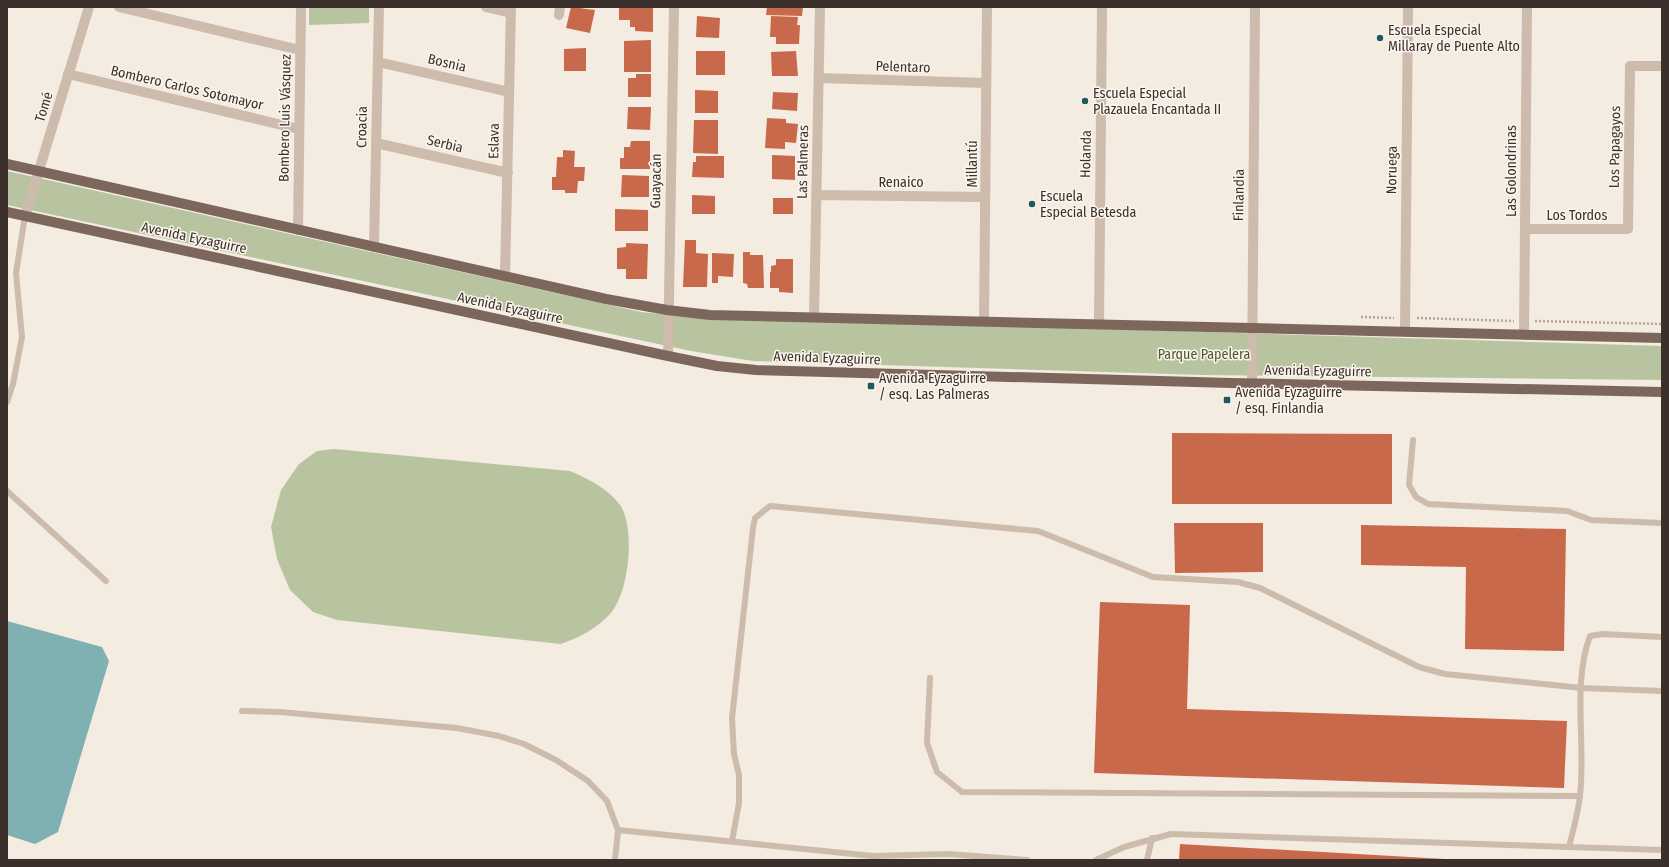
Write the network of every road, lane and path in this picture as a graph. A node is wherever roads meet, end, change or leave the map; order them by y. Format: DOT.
graph roads {
  1 [pos="89,7"];
  2 [pos="120,7"];
  3 [pos="301,7"];
  4 [pos="379,7"];
  5 [pos="486,7"];
  6 [pos="674,7"];
  7 [pos="820,7"];
  8 [pos="987,7"];
  9 [pos="1102,7"];
  10 [pos="1255,7"];
  11 [pos="1408,7"];
  12 [pos="1527,7"];
  13 [pos="511,10"];
  14 [pos="300,50"];
  15 [pos="378,62"];
  16 [pos="1662,66"];
  17 [pos="68,74"];
  18 [pos="819,78"];
  19 [pos="986,83"];
  20 [pos="509,92"];
  21 [pos="299,129"];
  22 [pos="376,143"];
  23 [pos="7,164"];
  24 [pos="39,172"];
  25 [pos="508,173"];
  26 [pos="816,195"];
  27 [pos="985,197"];
  28 [pos="7,212"];
  29 [pos="26,216"];
  30 [pos="1525,229"];
  31 [pos="1628,229"];
  32 [pos="298,230"];
  33 [pos="374,247"];
  34 [pos="505,276"];
  35 [pos="668,310"];
  36 [pos="1358,317"];
  37 [pos="814,318"];
  38 [pos="1405,318"];
  39 [pos="1524,321"];
  40 [pos="984,322"];
  41 [pos="1662,324"];
  42 [pos="1099,325"];
  43 [pos="1252,329"];
  44 [pos="1405,332"];
  45 [pos="1524,335"];
  46 [pos="1662,338"];
  47 [pos="668,356"];
  48 [pos="1252,384"];
  49 [pos="1662,392"];
  50 [pos="7,402"];
  51 [pos="1413,440"];
  52 [pos="7,491"];
  53 [pos="1662,522"];
  54 [pos="106,581"];
  55 [pos="1662,637"];
  56 [pos="930,678"];
  57 [pos="1582,688"];
  58 [pos="1662,691"];
  59 [pos="242,711"];
  60 [pos="1580,796"];
  61 [pos="618,830"];
  62 [pos="1152,838"];
  63 [pos="732,841"];
  64 [pos="1569,847"];
  65 [pos="1662,850"];
  66 [pos="899,858"];
  67 [pos="615,860"];
  68 [pos="1027,860"];
  69 [pos="1096,860"];
  70 [pos="1147,860"];
  1 -- 17 [label="street, Tomé"];
  2 -- 14 [label="street"];
  3 -- 14 [label="street, Bombero Luis Vásquez"];
  4 -- 15 [label="street, Croacia"];
  5 -- 13 [label="street"];
  6 -- 35 [label="street, Guayacán"];
  7 -- 18 [label="street, Las Palmeras"];
  8 -- 19 [label="street, Millantú"];
  9 -- 42 [label="street, Holanda"];
  10 -- 43 [label="street, Finlandia"];
  11 -- 38 [label="street, Noruega"];
  12 -- 30 [label="street, Las Golondrinas"];
  13 -- 20 [label="street, Eslava"];
  14 -- 21 [label="street, Bombero Luis Vásquez"];
  15 -- 20 [label="street, Bosnia"];
  15 -- 22 [label="street, Croacia"];
  16 -- 31 [label="street, Los Papagayos"];
  17 -- 21 [label="street, Bombero Carlos Sotomayor"];
  17 -- 24 [label="street, Tomé"];
  18 -- 19 [label="street, Pelentaro"];
  18 -- 26 [label="street, Las Palmeras"];
  19 -- 27 [label="street, Millantú"];
  20 -- 25 [label="street, Eslava"];
  21 -- 32 [label="street, Bombero Luis Vásquez"];
  22 -- 25 [label="street, Serbia"];
  22 -- 33 [label="street, Croacia"];
  23 -- 24 [label="main road"];
  24 -- 29 [label="street, Tomé"];
  24 -- 32 [label="main road"];
  25 -- 34 [label="street, Eslava"];
  26 -- 27 [label="street, Renaico"];
  26 -- 37 [label="street, Las Palmeras"];
  27 -- 40 [label="street, Millantú"];
  28 -- 29 [label="main road, Avenida Eyzaguirre"];
  29 -- 47 [label="main road, Avenida Eyzaguirre"];
  29 -- 50 [label="lane"];
  30 -- 31 [label="street, Los Tordos"];
  30 -- 39 [label="street, Las Golondrinas"];
  32 -- 33 [label="main road"];
  33 -- 34 [label="main road"];
  34 -- 35 [label="main road"];
  35 -- 37 [label="main road"];
  35 -- 47 [label="street, Guayacán"];
  36 -- 38 [label="path"];
  37 -- 40 [label="main road"];
  38 -- 39 [label="path"];
  38 -- 44 [label="street, Noruega"];
  39 -- 41 [label="path"];
  39 -- 45 [label="street, Las Golondrinas"];
  40 -- 42 [label="main road"];
  42 -- 43 [label="main road"];
  43 -- 44 [label="main road"];
  43 -- 48 [label="street, Finlandia"];
  44 -- 45 [label="main road"];
  45 -- 46 [label="main road"];
  47 -- 48 [label="main road, Avenida Eyzaguirre"];
  48 -- 49 [label="main road, Avenida Eyzaguirre"];
  51 -- 53 [label="lane"];
  52 -- 54 [label="lane"];
  55 -- 57 [label="lane"];
  56 -- 60 [label="lane"];
  57 -- 58 [label="lane"];
  57 -- 60 [label="lane"];
  57 -- 63 [label="lane"];
  59 -- 61 [label="lane"];
  60 -- 64 [label="lane"];
  61 -- 63 [label="lane"];
  61 -- 67 [label="lane"];
  62 -- 64 [label="lane"];
  62 -- 69 [label="lane"];
  62 -- 70 [label="lane"];
  63 -- 66 [label="lane"];
  64 -- 65 [label="lane"];
  66 -- 68 [label="lane"];
}
